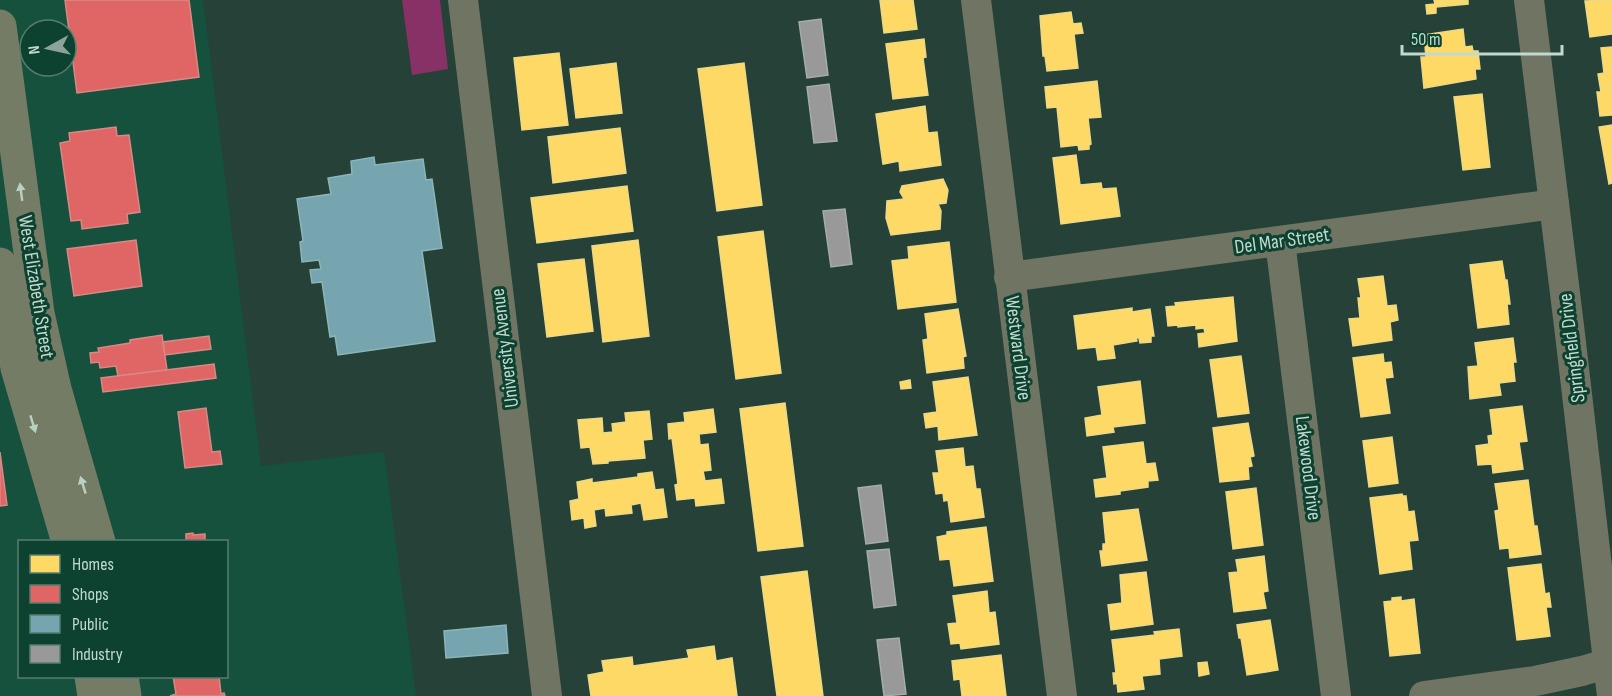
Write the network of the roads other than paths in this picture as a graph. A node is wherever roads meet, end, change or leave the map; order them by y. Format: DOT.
graph roads {
  1 [pos="463,0"];
  2 [pos="976,0"];
  3 [pos="1529,0"];
  4 [pos="0,26"];
  5 [pos="1554,204"];
  6 [pos="1280,241"];
  7 [pos="0,264"];
  8 [pos="1010,277"];
  9 [pos="67,540"];
  10 [pos="98,540"];
  11 [pos="1610,663"];
  12 [pos="91,678"];
  13 [pos="122,678"];
  14 [pos="94,696"];
  15 [pos="125,696"];
  16 [pos="547,696"];
  17 [pos="1062,696"];
  18 [pos="1336,696"];
  19 [pos="1424,696"];
  20 [pos="1612,696"];
  1 -- 16 [label="street, University Avenue"];
  2 -- 8 [label="street, Westward Drive"];
  3 -- 5 [label="street, Springfield Drive"];
  10 -- 4 [label="main road, West Elizabeth Street, one-way"];
  5 -- 6 [label="street, Del Mar Street"];
  5 -- 11 [label="street, Springfield Drive"];
  6 -- 8 [label="street, Del Mar Street"];
  6 -- 18 [label="street, Lakewood Drive"];
  7 -- 9 [label="main road, West Elizabeth Street, one-way"];
  8 -- 17 [label="street, Westward Drive"];
  11 -- 19 [label="street"];
  11 -- 20 [label="street, Springfield Drive"];
  12 -- 14 [label="main road"];
  13 -- 15 [label="main road"];
}
